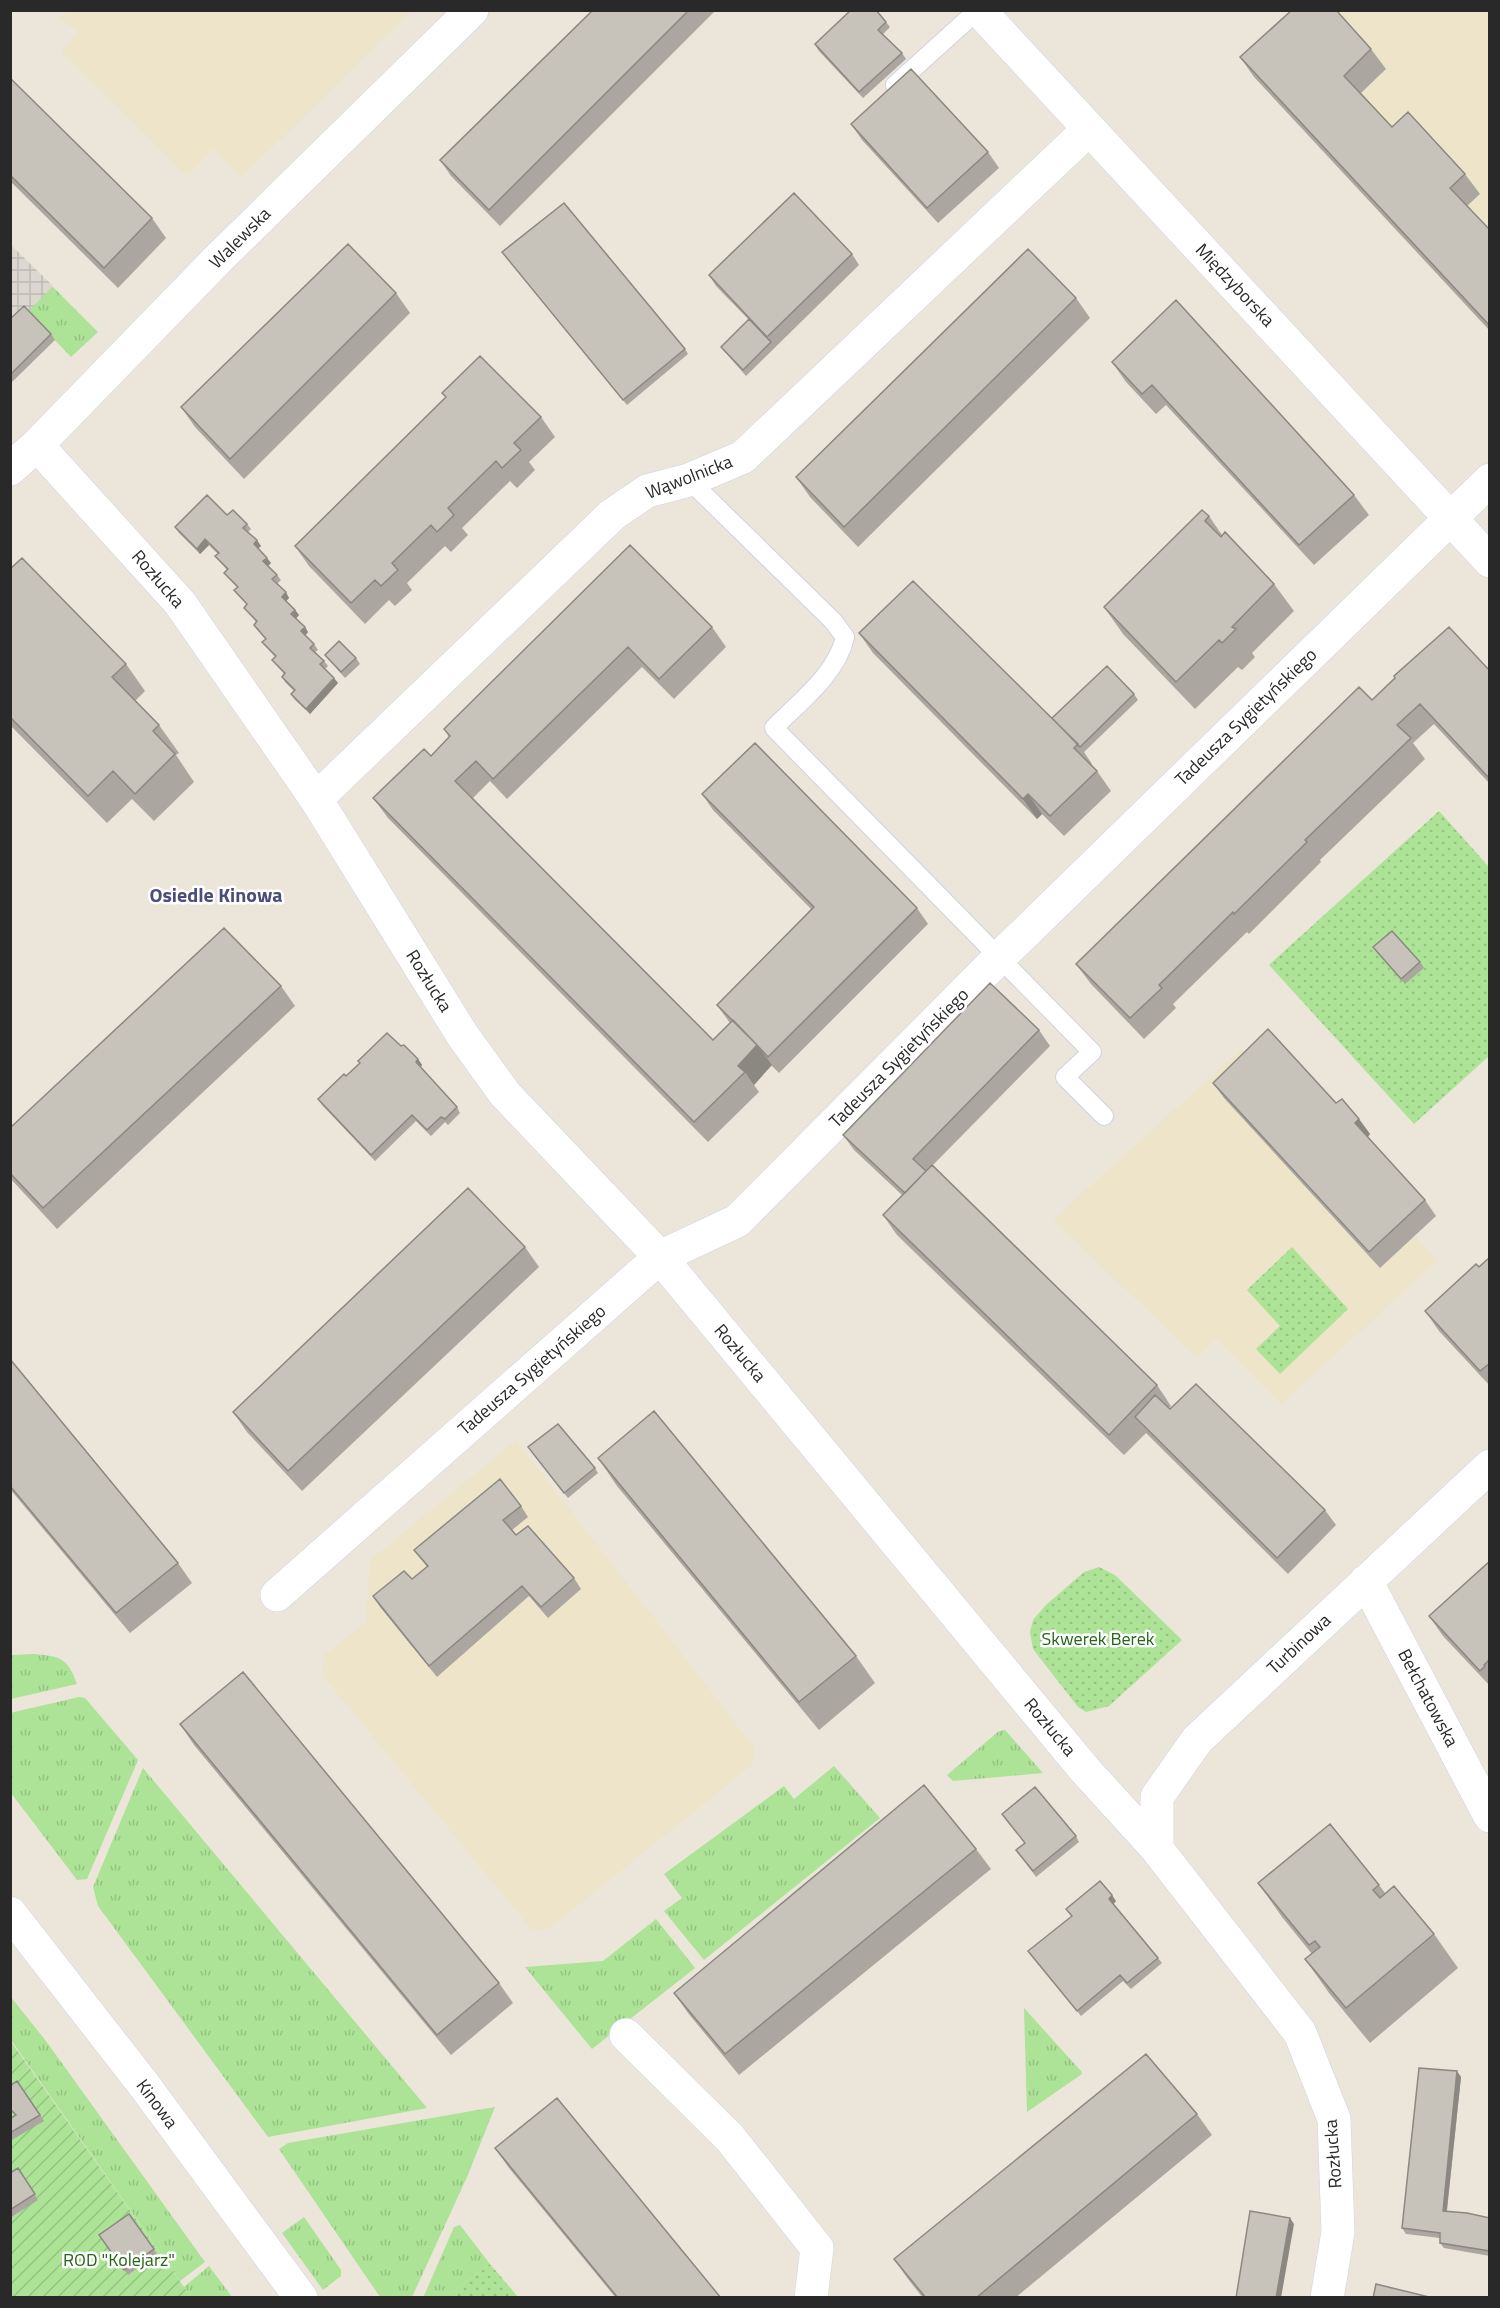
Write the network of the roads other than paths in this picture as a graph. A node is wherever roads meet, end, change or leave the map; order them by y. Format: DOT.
graph roads {
  1 [pos="472,10"];
  2 [pos="979,10"];
  3 [pos="883,96"];
  4 [pos="1088,130"];
  5 [pos="37,445"];
  6 [pos="10,469"];
  7 [pos="689,480"];
  8 [pos="1490,480"];
  9 [pos="1450,519"];
  10 [pos="1490,561"];
  11 [pos="316,799"];
  12 [pos="1000,957"];
  13 [pos="1104,1116"];
  14 [pos="660,1257"];
  15 [pos="1490,1466"];
  16 [pos="1366,1581"];
  17 [pos="277,1595"];
  18 [pos="1490,1816"];
  19 [pos="1157,1849"];
  20 [pos="10,1913"];
  21 [pos="626,2035"];
  22 [pos="301,2298"];
  23 [pos="811,2298"];
  24 [pos="1327,2298"];
  1 -- 5 [label="street, Walewska"];
  2 -- 3 [label="lane"];
  2 -- 4 [label="street, Międzyborska"];
  4 -- 7 [label="street, Wąwolnicka"];
  4 -- 9 [label="street, Międzyborska"];
  5 -- 6 [label="street, Walewska"];
  5 -- 11 [label="street, Rozłucka"];
  7 -- 11 [label="street, Wąwolnicka"];
  7 -- 12 [label="lane"];
  8 -- 9 [label="street, Tadeusza Sygietyńskiego"];
  9 -- 10 [label="street, Międzyborska"];
  9 -- 12 [label="street, Tadeusza Sygietyńskiego"];
  11 -- 14 [label="street, Rozłucka"];
  12 -- 13 [label="lane"];
  12 -- 14 [label="street, Tadeusza Sygietyńskiego"];
  14 -- 17 [label="street, Tadeusza Sygietyńskiego"];
  14 -- 19 [label="street, Rozłucka"];
  15 -- 16 [label="street, Turbinowa"];
  16 -- 18 [label="street, Bełchatowska"];
  16 -- 19 [label="street, Turbinowa"];
  19 -- 24 [label="street, Rozłucka"];
  20 -- 22 [label="street, Kinowa"];
  21 -- 23 [label="street"];
}
